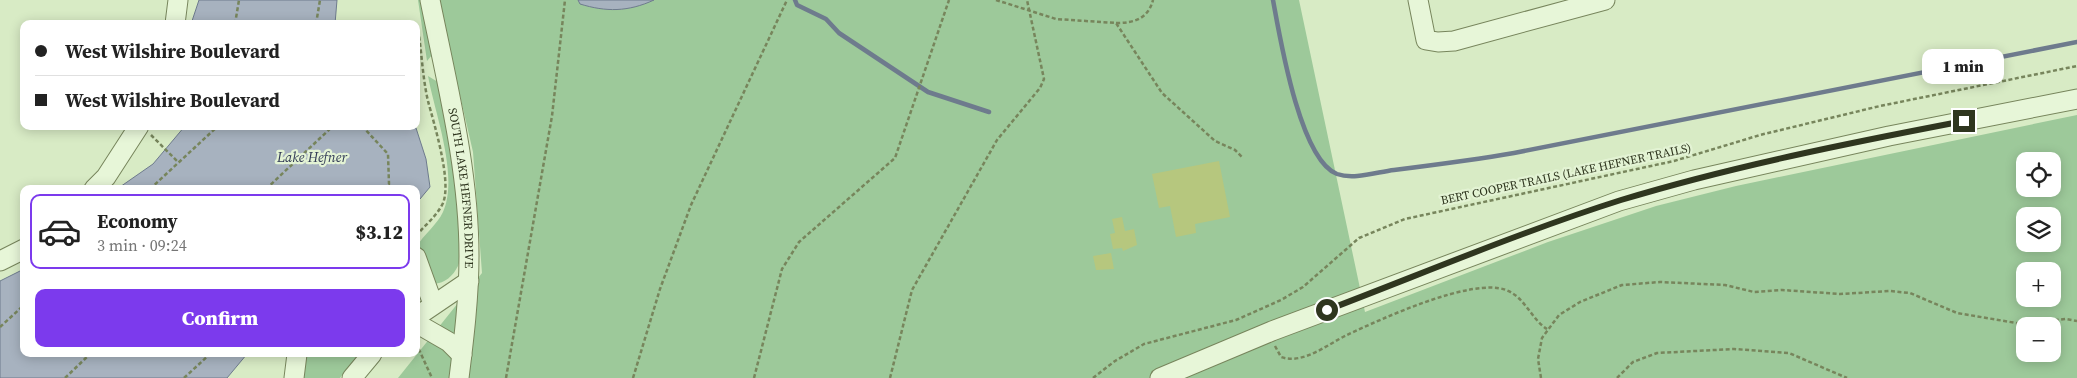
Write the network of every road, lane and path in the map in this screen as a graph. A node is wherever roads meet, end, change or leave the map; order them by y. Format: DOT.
graph roads {
  1 [pos="178,0"];
  2 [pos="239,0"];
  3 [pos="320,0"];
  4 [pos="430,0"];
  5 [pos="565,0"];
  6 [pos="787,0"];
  7 [pos="949,0"];
  8 [pos="996,0"];
  9 [pos="1027,0"];
  10 [pos="1153,0"];
  11 [pos="1418,0"];
  12 [pos="1605,0"];
  13 [pos="1029,12"];
  14 [pos="176,20"];
  15 [pos="236,20"];
  16 [pos="317,20"];
  17 [pos="1116,23"];
  18 [pos="422,62"];
  19 [pos="2077,66"];
  20 [pos="2077,99"];
  21 [pos="143,130"];
  22 [pos="145,130"];
  23 [pos="214,130"];
  24 [pos="329,130"];
  25 [pos="366,130"];
  26 [pos="1242,156"];
  27 [pos="178,162"];
  28 [pos="98,185"];
  29 [pos="154,185"];
  30 [pos="270,185"];
  31 [pos="388,185"];
  32 [pos="420,232"];
  33 [pos="20,251"];
  34 [pos="0,262"];
  35 [pos="420,268"];
  36 [pos="468,281"];
  37 [pos="433,304"];
  38 [pos="20,309"];
  39 [pos="420,314"];
  40 [pos="2077,321"];
  41 [pos="420,325"];
  42 [pos="0,327"];
  43 [pos="1547,329"];
  44 [pos="1272,331"];
  45 [pos="420,352"];
  46 [pos="462,355"];
  47 [pos="87,357"];
  48 [pos="207,357"];
  49 [pos="296,357"];
  50 [pos="370,357"];
  51 [pos="65,378"];
  52 [pos="184,378"];
  53 [pos="294,378"];
  54 [pos="352,378"];
  55 [pos="432,378"];
  56 [pos="459,378"];
  57 [pos="506,378"];
  58 [pos="632,378"];
  59 [pos="754,378"];
  60 [pos="890,378"];
  61 [pos="1093,378"];
  62 [pos="1160,378"];
  63 [pos="1541,378"];
  64 [pos="1617,378"];
  65 [pos="1847,378"];
  1 -- 14 [label="street"];
  2 -- 15 [label="path"];
  3 -- 16 [label="path"];
  4 -- 36 [label="street, SOUTH LAKE HEFNER DRIVE"];
  5 -- 57 [label="path"];
  6 -- 58 [label="path"];
  7 -- 59 [label="path"];
  8 -- 13 [label="path"];
  9 -- 13 [label="path"];
  10 -- 17 [label="path"];
  11 -- 12 [label="street"];
  13 -- 17 [label="path"];
  13 -- 60 [label="path"];
  17 -- 26 [label="path"];
  18 -- 32 [label="path"];
  19 -- 61 [label="path, BERT COOPER TRAILS (LAKE HEFNER TRAILS)"];
  20 -- 44 [label="street"];
  21 -- 28 [label="street"];
  22 -- 27 [label="path"];
  23 -- 27 [label="path"];
  24 -- 30 [label="path"];
  25 -- 31 [label="path"];
  27 -- 29 [label="path"];
  33 -- 34 [label="street"];
  35 -- 37 [label="street"];
  36 -- 37 [label="street"];
  36 -- 46 [label="street, SOUTH LAKE HEFNER DRIVE"];
  37 -- 39 [label="street"];
  38 -- 42 [label="path"];
  40 -- 43 [label="path"];
  41 -- 46 [label="street"];
  43 -- 44 [label="path"];
  43 -- 63 [label="path"];
  44 -- 62 [label="street"];
  45 -- 55 [label="path"];
  46 -- 56 [label="street, SOUTH LAKE HEFNER DRIVE"];
  47 -- 51 [label="path"];
  48 -- 52 [label="path"];
  49 -- 53 [label="street"];
  50 -- 54 [label="street"];
  64 -- 65 [label="path"];
}
